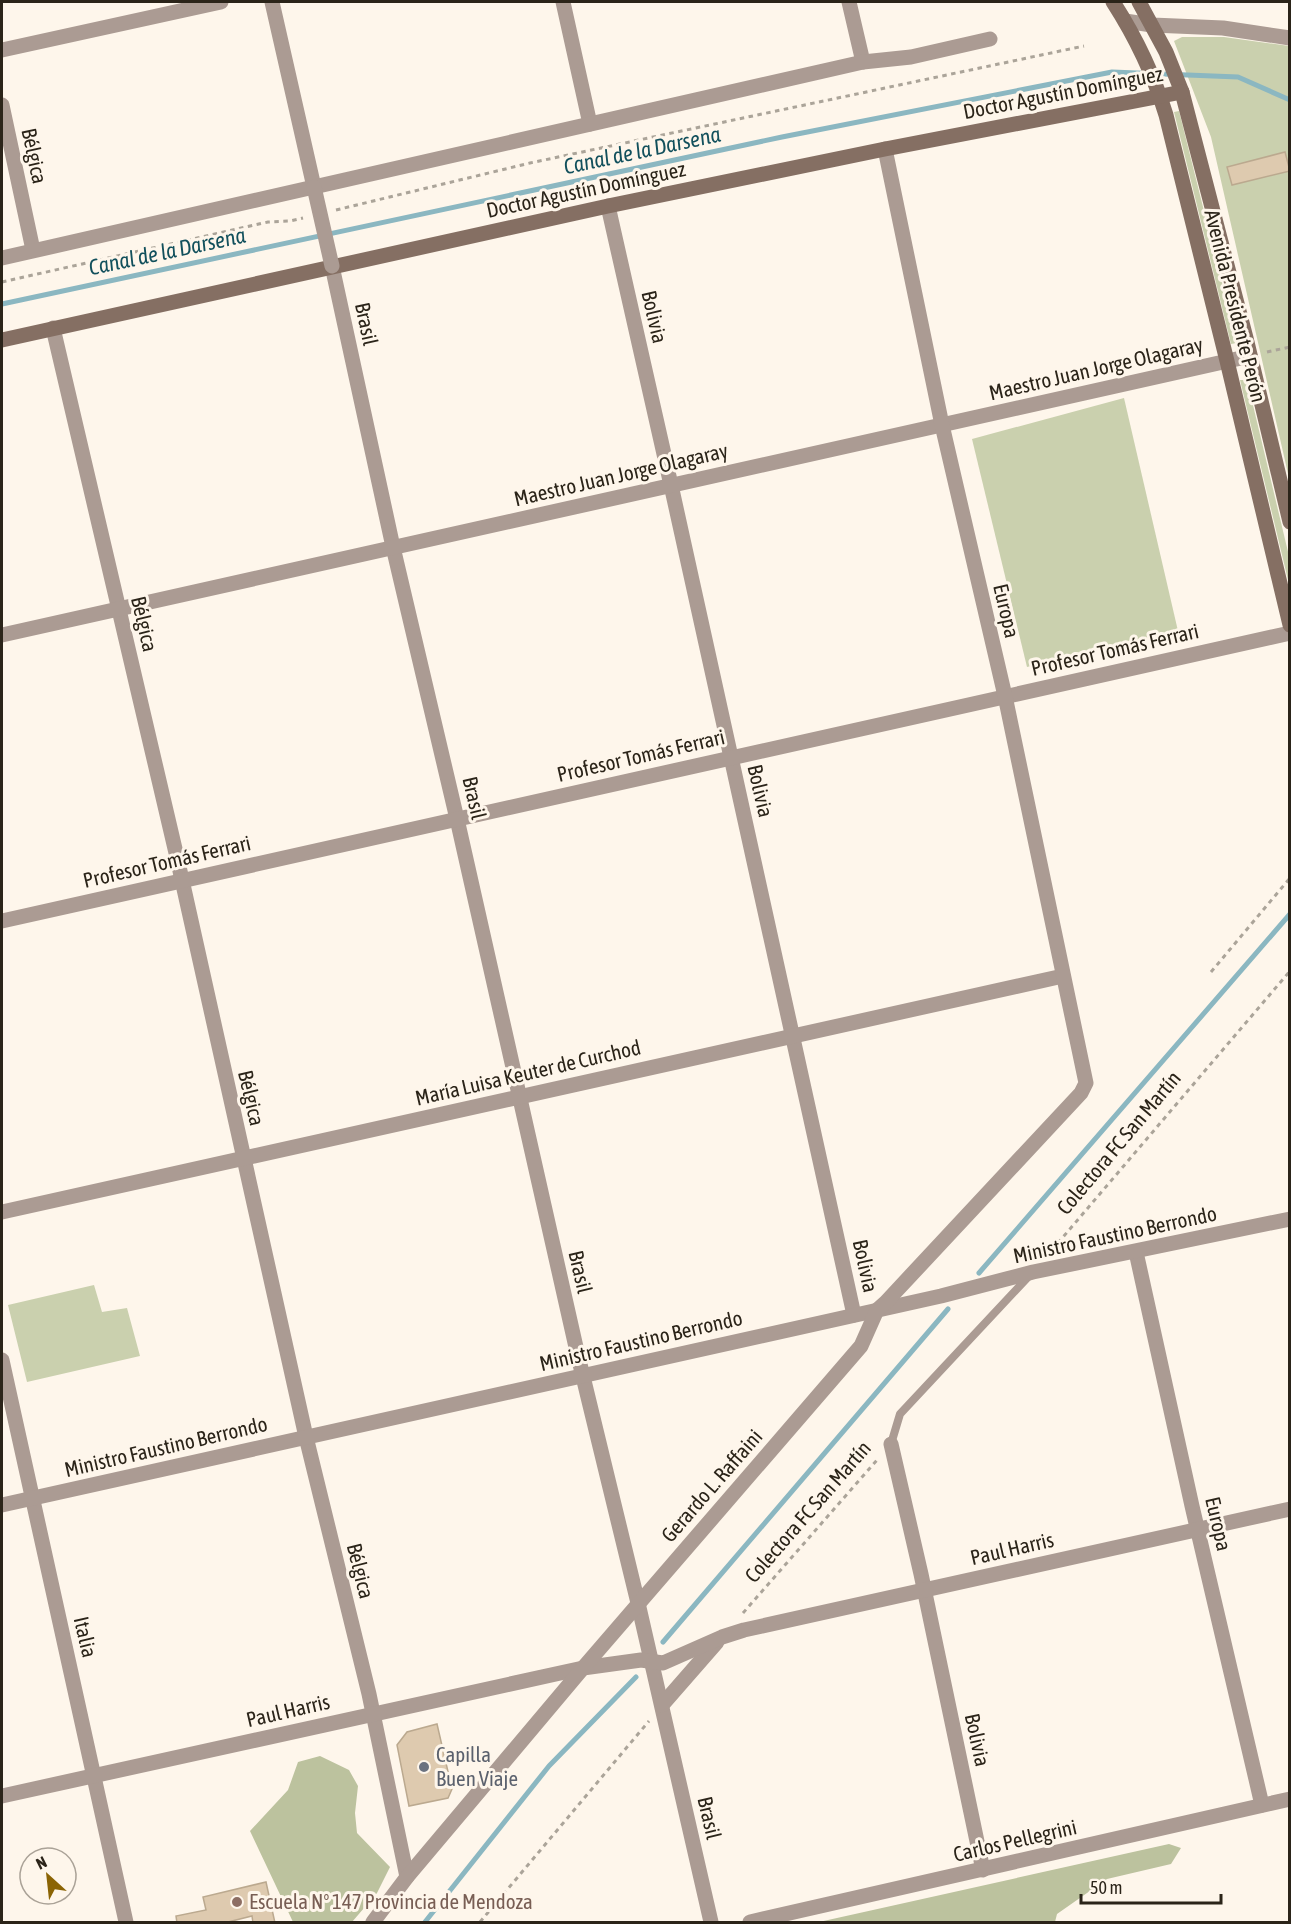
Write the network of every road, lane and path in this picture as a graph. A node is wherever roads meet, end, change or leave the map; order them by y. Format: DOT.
graph roads {
  1 [pos="222,2"];
  2 [pos="272,2"];
  3 [pos="563,2"];
  4 [pos="849,2"];
  5 [pos="1113,2"];
  6 [pos="1126,2"];
  7 [pos="1139,2"];
  8 [pos="1125,21"];
  9 [pos="1152,25"];
  10 [pos="1290,38"];
  11 [pos="990,39"];
  12 [pos="1084,46"];
  13 [pos="2,50"];
  14 [pos="863,62"];
  15 [pos="1182,92"];
  16 [pos="1160,96"];
  17 [pos="2,105"];
  18 [pos="590,124"];
  19 [pos="885,149"];
  20 [pos="314,187"];
  21 [pos="608,206"];
  22 [pos="335,210"];
  23 [pos="312,216"];
  24 [pos="33,250"];
  25 [pos="2,258"];
  26 [pos="332,266"];
  27 [pos="2,282"];
  28 [pos="53,328"];
  29 [pos="2,340"];
  30 [pos="1290,347"];
  31 [pos="1250,356"];
  32 [pos="1227,361"];
  33 [pos="942,425"];
  34 [pos="671,485"];
  35 [pos="1290,522"];
  36 [pos="393,547"];
  37 [pos="118,609"];
  38 [pos="1290,625"];
  39 [pos="1290,633"];
  40 [pos="2,635"];
  41 [pos="1005,696"];
  42 [pos="731,758"];
  43 [pos="457,819"];
  44 [pos="1290,878"];
  45 [pos="181,880"];
  46 [pos="2,921"];
  47 [pos="1290,971"];
  48 [pos="1211,972"];
  49 [pos="1063,976"];
  50 [pos="793,1036"];
  51 [pos="1086,1083"];
  52 [pos="519,1097"];
  53 [pos="244,1158"];
  54 [pos="2,1212"];
  55 [pos="1290,1219"];
  56 [pos="1136,1252"];
  57 [pos="1033,1272"];
  58 [pos="878,1310"];
  59 [pos="854,1315"];
  60 [pos="2,1360"];
  61 [pos="582,1376"];
  62 [pos="306,1437"];
  63 [pos="891,1444"];
  64 [pos="32,1498"];
  65 [pos="2,1505"];
  66 [pos="1290,1509"];
  67 [pos="1198,1529"];
  68 [pos="924,1590"];
  69 [pos="638,1603"];
  70 [pos="722,1637"];
  71 [pos="652,1662"];
  72 [pos="583,1668"];
  73 [pos="662,1705"];
  74 [pos="373,1714"];
  75 [pos="94,1775"];
  76 [pos="2,1796"];
  77 [pos="1290,1799"];
  78 [pos="1262,1805"];
  79 [pos="983,1870"];
  80 [pos="407,1877"];
  81 [pos="126,1923"];
  82 [pos="373,1923"];
  83 [pos="480,1923"];
  84 [pos="711,1923"];
  85 [pos="750,1923"];
  1 -- 13 [label="street"];
  2 -- 20 [label="street, Brasil"];
  3 -- 18 [label="street"];
  4 -- 14 [label="street"];
  5 -- 8 [label="main road"];
  6 -- 8 [label="main road, Avenida Presidente Perón"];
  7 -- 9 [label="main road, Avenida Presidente Perón"];
  8 -- 9 [label="street"];
  8 -- 16 [label="main road, Avenida Presidente Perón"];
  9 -- 10 [label="street"];
  9 -- 15 [label="main road, Avenida Presidente Perón"];
  11 -- 14 [label="street"];
  12 -- 22 [label="path"];
  14 -- 18 [label="street"];
  15 -- 16 [label="main road, Doctor Agustín Domínguez"];
  15 -- 31 [label="main road, Avenida Presidente Perón"];
  16 -- 19 [label="main road, Doctor Agustín Domínguez"];
  16 -- 32 [label="main road, Avenida Presidente Perón"];
  17 -- 24 [label="street, Bélgica"];
  18 -- 20 [label="street"];
  19 -- 21 [label="main road, Doctor Agustín Domínguez"];
  19 -- 33 [label="street, Europa"];
  20 -- 24 [label="street"];
  20 -- 26 [label="street, Brasil, bridge"];
  21 -- 26 [label="main road, Doctor Agustín Domínguez"];
  21 -- 34 [label="street, Bolivia"];
  23 -- 27 [label="path"];
  24 -- 25 [label="street"];
  26 -- 28 [label="main road, Doctor Agustín Domínguez"];
  26 -- 36 [label="street, Brasil"];
  28 -- 29 [label="main road, Doctor Agustín Domínguez"];
  28 -- 37 [label="street, Bélgica"];
  30 -- 31 [label="path"];
  31 -- 32 [label="street, Maestro Juan Jorge Olagaray"];
  31 -- 35 [label="main road, Avenida Presidente Perón"];
  32 -- 33 [label="street, Maestro Juan Jorge Olagaray"];
  32 -- 38 [label="main road, Avenida Presidente Perón"];
  33 -- 34 [label="street, Maestro Juan Jorge Olagaray"];
  33 -- 41 [label="street, Europa"];
  34 -- 36 [label="street, Maestro Juan Jorge Olagaray"];
  34 -- 42 [label="street, Bolivia"];
  36 -- 37 [label="street, Maestro Juan Jorge Olagaray"];
  36 -- 43 [label="street, Brasil"];
  37 -- 40 [label="street, Maestro Juan Jorge Olagaray"];
  37 -- 45 [label="street, Bélgica"];
  39 -- 41 [label="street, Profesor Tomás Ferrari"];
  41 -- 42 [label="street, Profesor Tomás Ferrari"];
  41 -- 49 [label="street, Europa"];
  42 -- 43 [label="street, Profesor Tomás Ferrari"];
  42 -- 50 [label="street, Bolivia"];
  43 -- 45 [label="street, Profesor Tomás Ferrari"];
  43 -- 52 [label="street, Brasil"];
  44 -- 48 [label="path"];
  45 -- 46 [label="street, Profesor Tomás Ferrari"];
  45 -- 53 [label="street, Bélgica"];
  47 -- 57 [label="path, Colectora FC San Martín"];
  49 -- 50 [label="street, María Luisa Keuter de Curchod"];
  49 -- 51 [label="street, Europa"];
  50 -- 52 [label="street, María Luisa Keuter de Curchod"];
  50 -- 59 [label="street, Bolivia"];
  51 -- 58 [label="street, Gerardo L. Raffaini"];
  52 -- 53 [label="street, María Luisa Keuter de Curchod"];
  52 -- 61 [label="street, Brasil"];
  53 -- 54 [label="street, María Luisa Keuter de Curchod"];
  53 -- 62 [label="street, Bélgica"];
  55 -- 56 [label="street, Ministro Faustino Berrondo"];
  56 -- 57 [label="street, Ministro Faustino Berrondo"];
  56 -- 67 [label="street, Europa"];
  57 -- 58 [label="street, Ministro Faustino Berrondo"];
  57 -- 63 [label="lane, Colectora FC San Martín"];
  58 -- 59 [label="street, Ministro Faustino Berrondo"];
  58 -- 69 [label="street, Gerardo L. Raffaini"];
  59 -- 61 [label="street, Ministro Faustino Berrondo"];
  60 -- 64 [label="street, Italia"];
  61 -- 62 [label="street, Ministro Faustino Berrondo"];
  61 -- 69 [label="street, Brasil"];
  62 -- 64 [label="street, Ministro Faustino Berrondo"];
  62 -- 74 [label="street, Bélgica"];
  63 -- 68 [label="street, Bolivia"];
  63 -- 70 [label="path, Colectora FC San Martín"];
  64 -- 65 [label="street, Ministro Faustino Berrondo"];
  64 -- 75 [label="street, Italia"];
  66 -- 67 [label="street, Paul Harris"];
  67 -- 68 [label="street, Paul Harris"];
  67 -- 78 [label="street, Europa"];
  68 -- 70 [label="street, Paul Harris"];
  68 -- 79 [label="street, Bolivia"];
  69 -- 71 [label="street, Brasil"];
  69 -- 72 [label="street, Gerardo L. Raffaini"];
  70 -- 71 [label="street, Paul Harris"];
  70 -- 73 [label="street"];
  71 -- 72 [label="street, Paul Harris"];
  71 -- 73 [label="street, Brasil"];
  72 -- 74 [label="street, Paul Harris"];
  72 -- 80 [label="street, Gerardo L. Raffaini"];
  73 -- 83 [label="path"];
  73 -- 84 [label="street, Brasil"];
  74 -- 75 [label="street, Paul Harris"];
  74 -- 80 [label="street, Bélgica"];
  75 -- 76 [label="street, Paul Harris"];
  75 -- 81 [label="street, Italia"];
  77 -- 78 [label="street, Carlos Pellegrini"];
  78 -- 79 [label="street, Carlos Pellegrini"];
  79 -- 85 [label="street, Carlos Pellegrini"];
  80 -- 82 [label="street, Gerardo L. Raffaini"];
}
